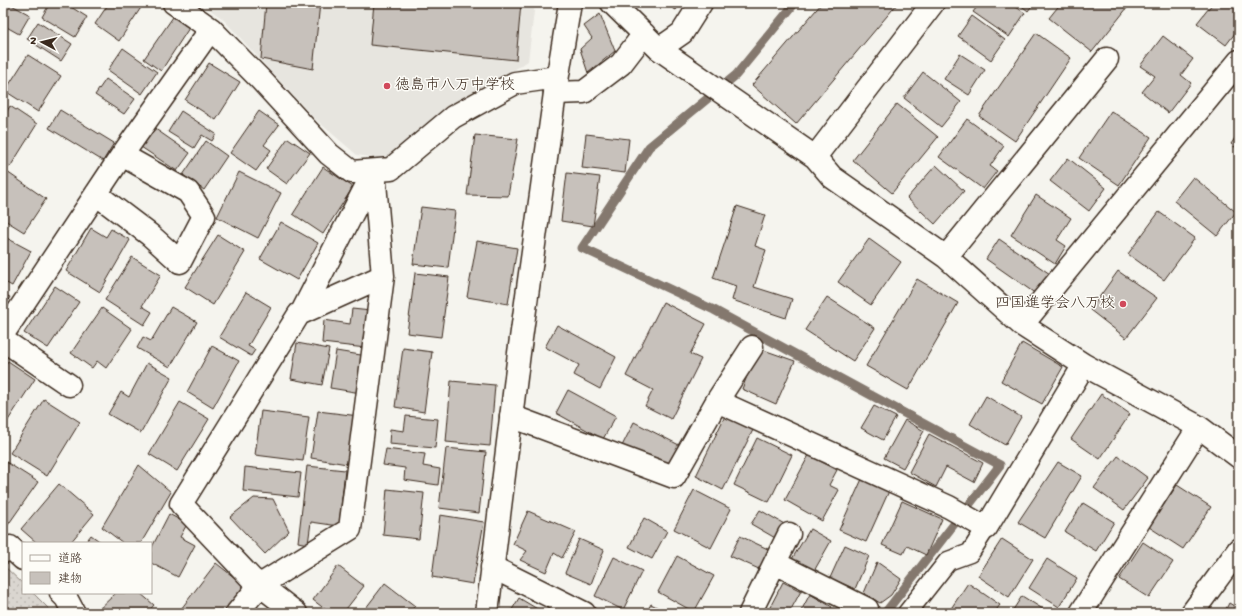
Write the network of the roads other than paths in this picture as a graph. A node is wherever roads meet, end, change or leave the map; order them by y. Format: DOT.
graph roads {
  1 [pos="174,3"];
  2 [pos="570,3"];
  3 [pos="612,3"];
  4 [pos="701,3"];
  5 [pos="933,3"];
  6 [pos="211,29"];
  7 [pos="651,41"];
  8 [pos="1107,59"];
  9 [pos="1235,74"];
  10 [pos="556,85"];
  11 [pos="122,155"];
  12 [pos="814,157"];
  13 [pos="374,171"];
  14 [pos="96,194"];
  15 [pos="946,257"];
  16 [pos="383,276"];
  17 [pos="302,312"];
  18 [pos="1022,325"];
  19 [pos="3,334"];
  20 [pos="3,340"];
  21 [pos="752,347"];
  22 [pos="1084,365"];
  23 [pos="69,385"];
  24 [pos="718,401"];
  25 [pos="511,416"];
  26 [pos="1199,427"];
  27 [pos="1239,457"];
  28 [pos="986,528"];
  29 [pos="790,534"];
  30 [pos="1239,549"];
  31 [pos="3,552"];
  32 [pos="22,558"];
  33 [pos="775,563"];
  34 [pos="492,567"];
  35 [pos="260,585"];
  36 [pos="62,594"];
  37 [pos="867,609"];
  38 [pos="74,613"];
  39 [pos="237,613"];
  40 [pos="296,613"];
  41 [pos="487,613"];
  42 [pos="584,613"];
  43 [pos="750,613"];
  44 [pos="907,613"];
  45 [pos="1081,613"];
  46 [pos="1192,613"];
  1 -- 6 [label="street"];
  2 -- 10 [label="street"];
  3 -- 7 [label="street"];
  4 -- 7 [label="street"];
  5 -- 12 [label="street"];
  6 -- 11 [label="street"];
  6 -- 13 [label="street"];
  7 -- 10 [label="street"];
  7 -- 12 [label="street"];
  8 -- 15 [label="street"];
  9 -- 18 [label="street"];
  10 -- 13 [label="street"];
  10 -- 25 [label="street"];
  11 -- 14 [label="street"];
  11 -- 14 [label="street"];
  12 -- 15 [label="street"];
  13 -- 16 [label="street"];
  13 -- 17 [label="street"];
  14 -- 19 [label="street"];
  15 -- 18 [label="street"];
  16 -- 17 [label="street"];
  16 -- 35 [label="street"];
  17 -- 35 [label="street"];
  18 -- 22 [label="street"];
  20 -- 23 [label="street"];
  21 -- 24 [label="street"];
  22 -- 26 [label="street"];
  22 -- 28 [label="street"];
  24 -- 25 [label="street"];
  24 -- 28 [label="street"];
  25 -- 34 [label="street"];
  26 -- 27 [label="street"];
  26 -- 45 [label="street"];
  28 -- 44 [label="lane"];
  29 -- 33 [label="street"];
  30 -- 46 [label="street"];
  31 -- 32 [label="street"];
  33 -- 37 [label="street"];
  33 -- 43 [label="street"];
  34 -- 41 [label="street"];
  34 -- 42 [label="street"];
  35 -- 39 [label="street"];
  35 -- 40 [label="street"];
  36 -- 38 [label="street"];
}
